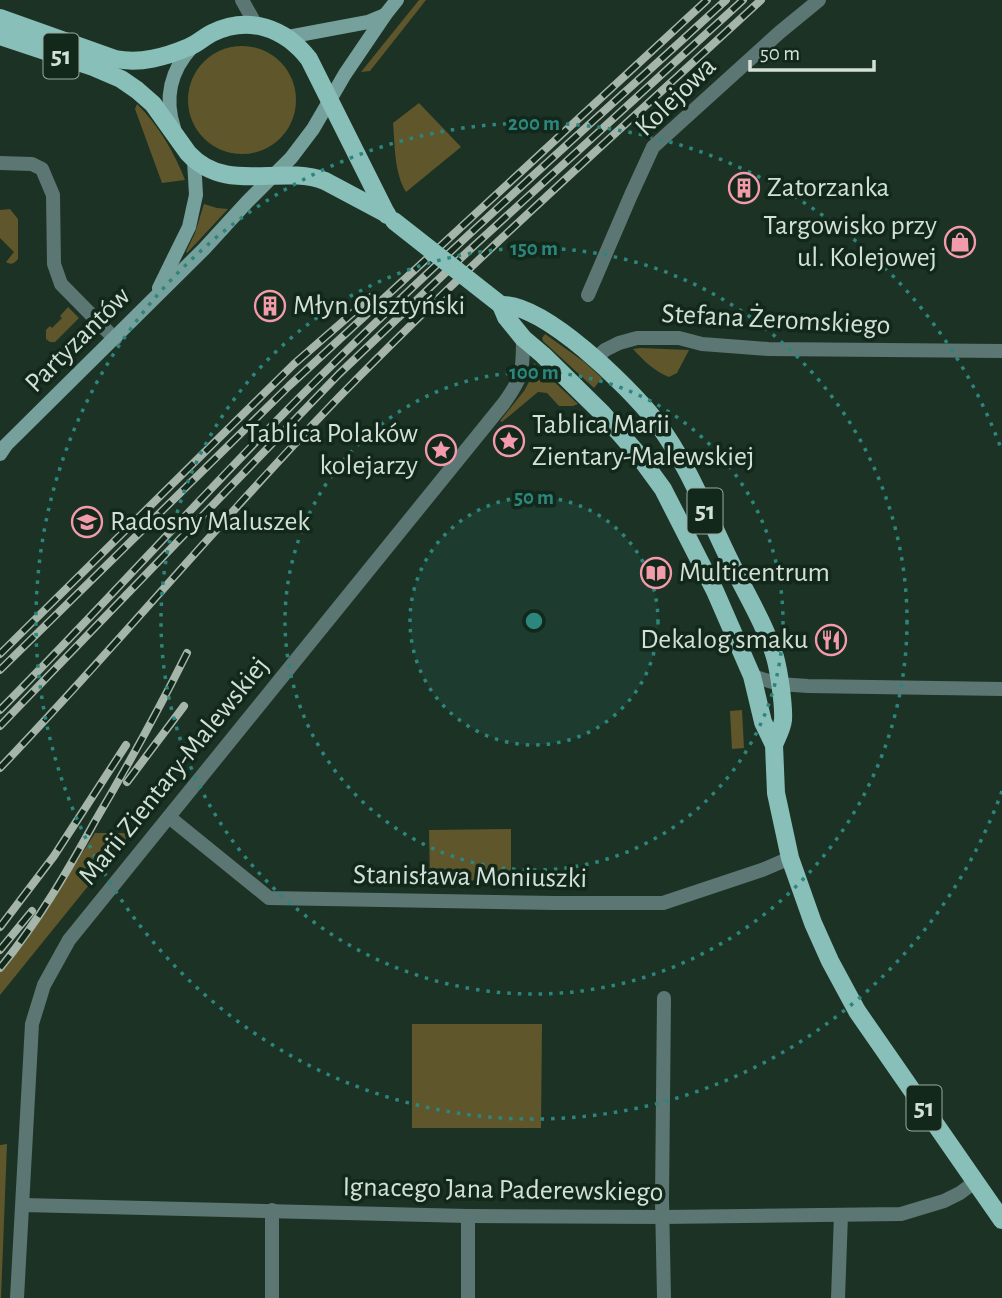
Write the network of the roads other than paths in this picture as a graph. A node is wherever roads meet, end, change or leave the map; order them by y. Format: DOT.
graph roads {
  1 [pos="242,0"];
  2 [pos="397,0"];
  3 [pos="819,0"];
  4 [pos="385,15"];
  5 [pos="0,18"];
  6 [pos="256,26"];
  7 [pos="0,36"];
  8 [pos="288,37"];
  9 [pos="193,46"];
  10 [pos="330,102"];
  11 [pos="178,137"];
  12 [pos="194,160"];
  13 [pos="0,163"];
  14 [pos="274,176"];
  15 [pos="391,218"];
  16 [pos="588,295"];
  17 [pos="154,299"];
  18 [pos="501,306"];
  19 [pos="523,338"];
  20 [pos="115,339"];
  21 [pos="1002,351"];
  22 [pos="596,358"];
  23 [pos="2,450"];
  24 [pos="752,676"];
  25 [pos="779,684"];
  26 [pos="1002,689"];
  27 [pos="774,745"];
  28 [pos="169,817"];
  29 [pos="790,858"];
  30 [pos="664,998"];
  31 [pos="976,1181"];
  32 [pos="23,1205"];
  33 [pos="272,1210"];
  34 [pos="841,1215"];
  35 [pos="468,1216"];
  36 [pos="663,1217"];
  37 [pos="1002,1220"];
  38 [pos="17,1298"];
  39 [pos="272,1298"];
  40 [pos="468,1298"];
  41 [pos="664,1298"];
  42 [pos="838,1298"];
  1 -- 6 [label="street"];
  2 -- 4 [label="street"];
  3 -- 16 [label="street, Kolejowa"];
  4 -- 8 [label="street"];
  4 -- 10 [label="street"];
  5 -- 9 [label="main road, 51"];
  6 -- 8 [label="main road, 51"];
  6 -- 9 [label="main road, 51"];
  7 -- 11 [label="main road, 51"];
  8 -- 10 [label="main road, 51"];
  9 -- 11 [label="street"];
  10 -- 14 [label="street"];
  10 -- 15 [label="main road, 51"];
  11 -- 12 [label="main road, 51"];
  12 -- 14 [label="main road, 51"];
  12 -- 17 [label="street, Partyzantów"];
  13 -- 20 [label="street"];
  14 -- 15 [label="main road, 51"];
  14 -- 17 [label="street, Partyzantów"];
  15 -- 18 [label="main road, 51, bridge"];
  17 -- 20 [label="street, Partyzantów"];
  18 -- 19 [label="main road, 51"];
  18 -- 22 [label="main road, 51"];
  19 -- 24 [label="main road, 51"];
  19 -- 28 [label="street, Marii Zientary-Malewskiej"];
  20 -- 23 [label="street, Partyzantów"];
  21 -- 22 [label="street, Stefana Żeromskiego"];
  22 -- 25 [label="main road, 51"];
  24 -- 25 [label="street"];
  24 -- 27 [label="main road, 51"];
  25 -- 26 [label="street"];
  25 -- 27 [label="main road, 51"];
  27 -- 29 [label="main road, 51"];
  28 -- 29 [label="street, Stanisława Moniuszki"];
  28 -- 32 [label="street, Marii Zientary-Malewskiej"];
  29 -- 31 [label="main road, 51"];
  30 -- 36 [label="street"];
  31 -- 34 [label="street, Ignacego Jana Paderewskiego"];
  31 -- 37 [label="main road, 51"];
  32 -- 33 [label="street, Ignacego Jana Paderewskiego"];
  32 -- 38 [label="street, Marii Zientary-Malewskiej"];
  33 -- 35 [label="street, Ignacego Jana Paderewskiego"];
  33 -- 39 [label="street"];
  34 -- 36 [label="street, Ignacego Jana Paderewskiego"];
  34 -- 42 [label="street"];
  35 -- 36 [label="street, Ignacego Jana Paderewskiego"];
  35 -- 40 [label="street"];
  36 -- 41 [label="street"];
}
